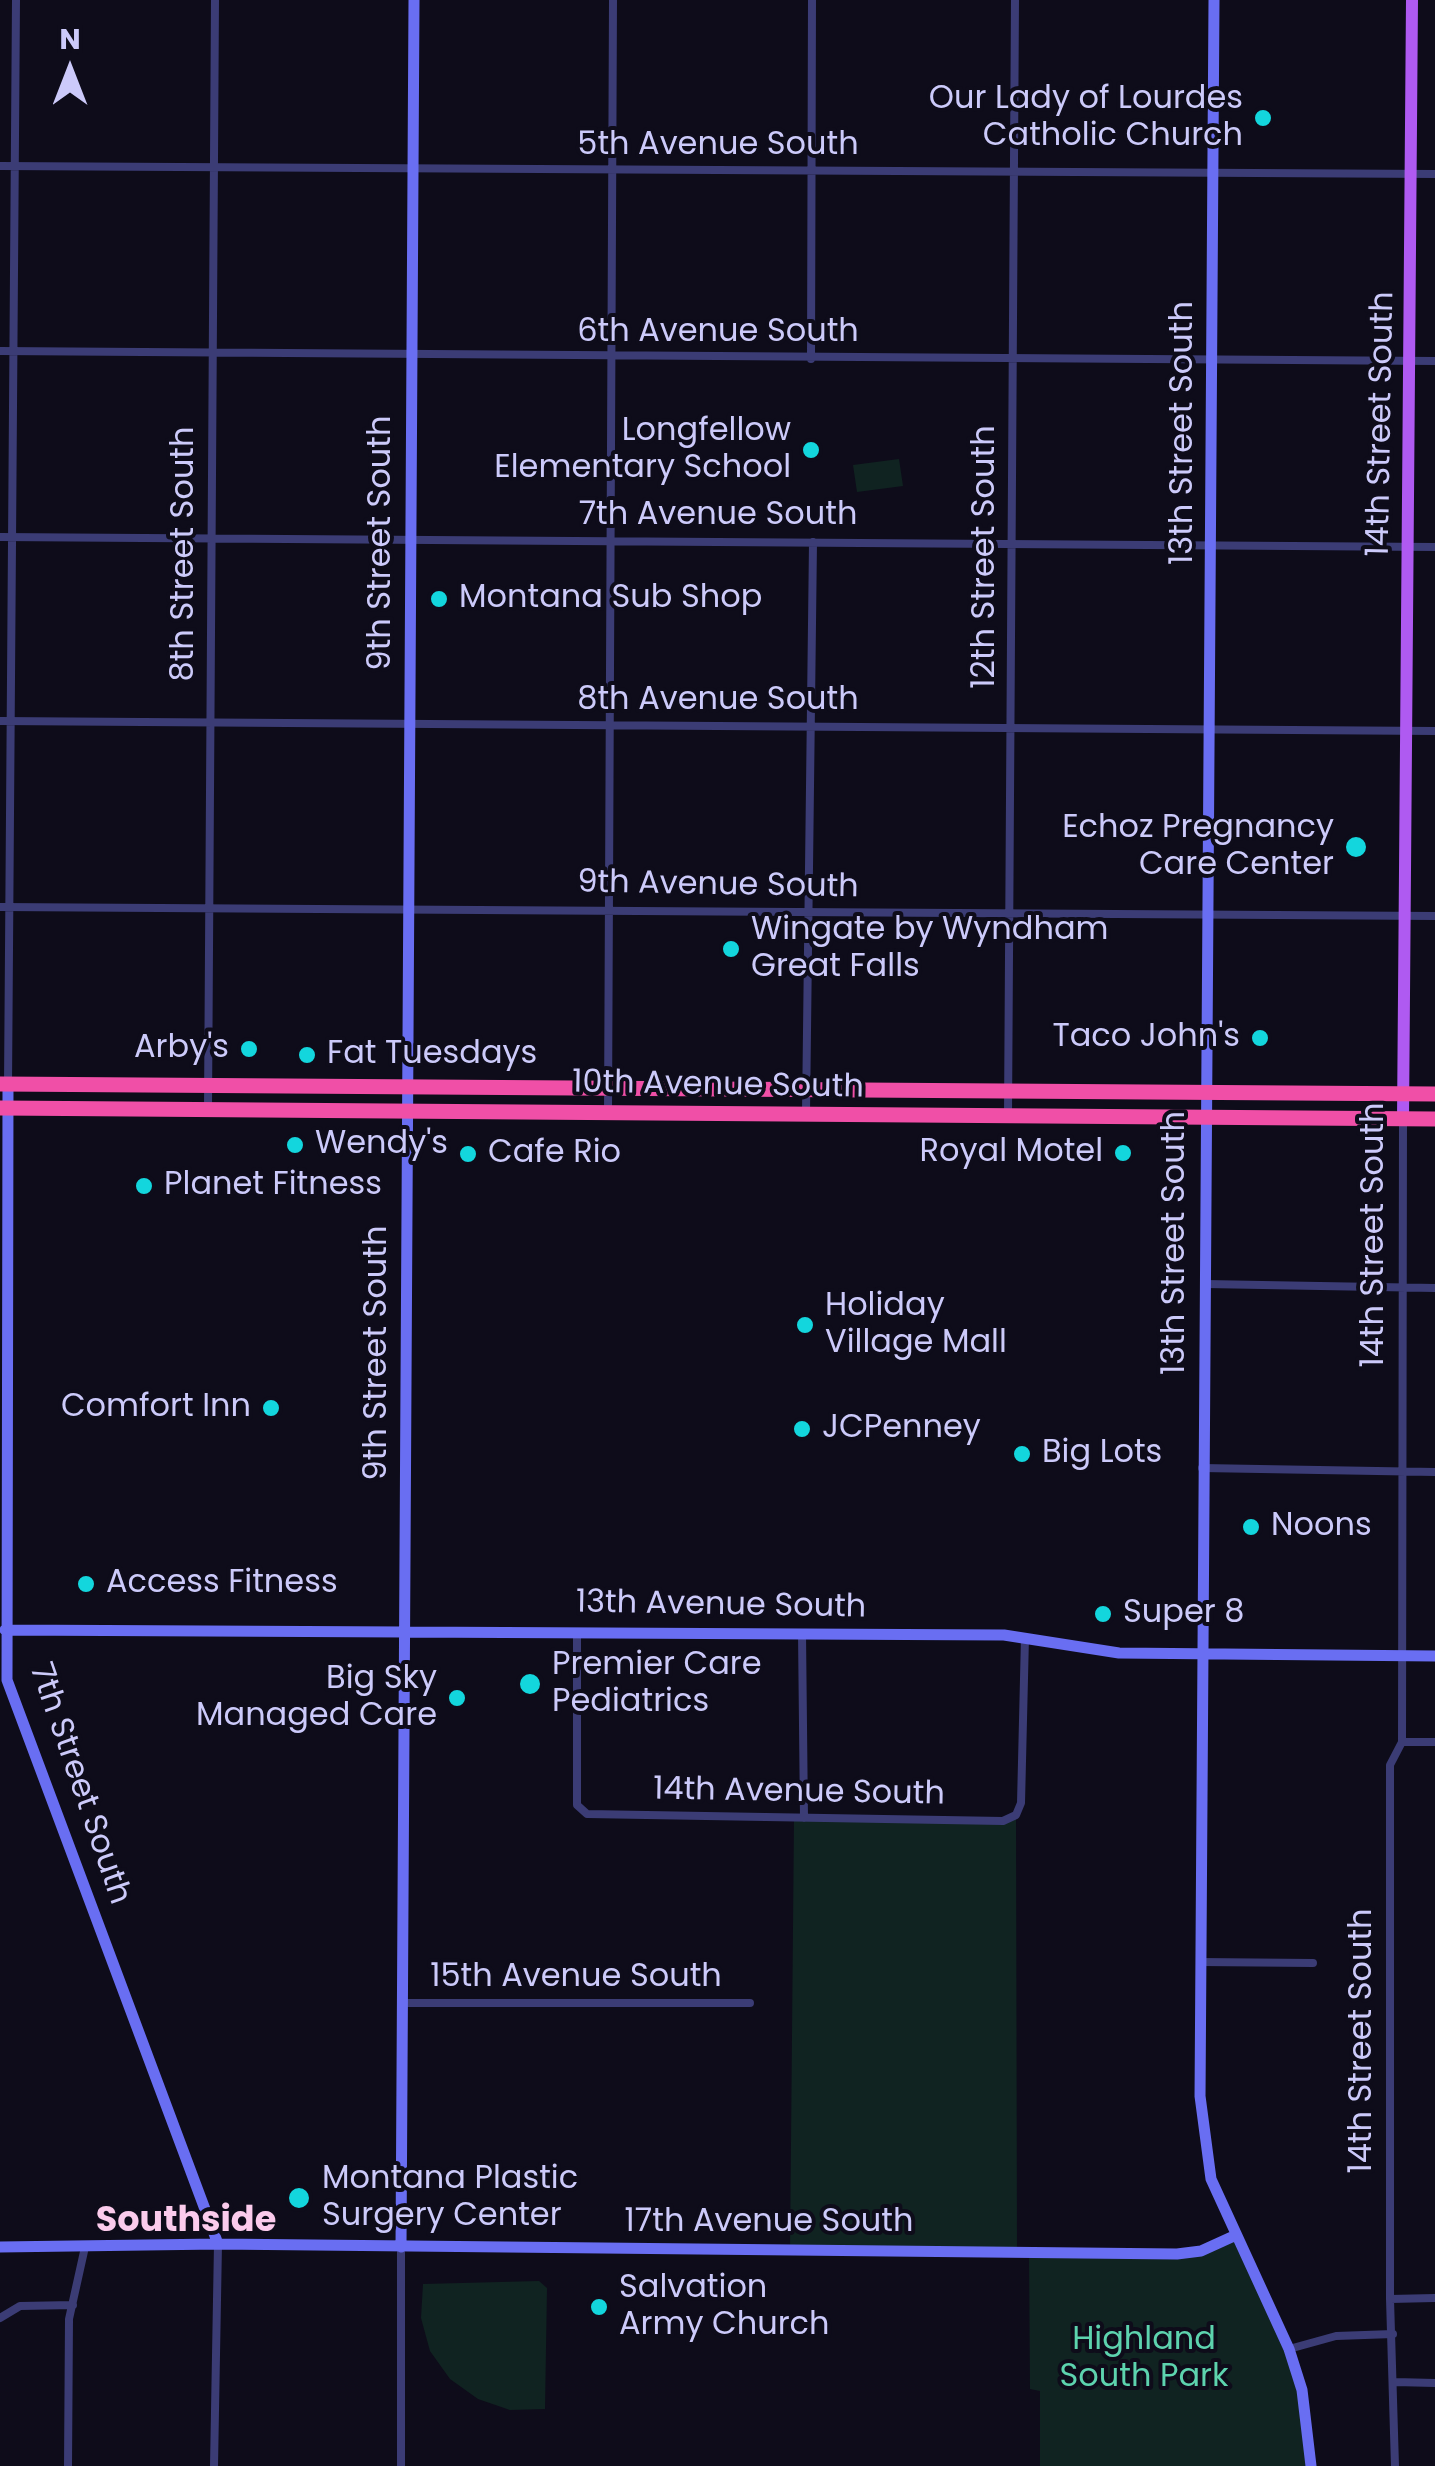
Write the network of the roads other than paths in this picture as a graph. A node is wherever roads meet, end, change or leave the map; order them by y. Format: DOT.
graph roads {
  1 [pos="16,0"];
  2 [pos="215,0"];
  3 [pos="414,0"];
  4 [pos="613,0"];
  5 [pos="812,0"];
  6 [pos="1015,0"];
  7 [pos="1214,0"];
  8 [pos="1412,0"];
  9 [pos="0,166"];
  10 [pos="18,166"];
  11 [pos="215,167"];
  12 [pos="414,169"];
  13 [pos="613,170"];
  14 [pos="811,172"];
  15 [pos="1212,172"];
  16 [pos="1012,174"];
  17 [pos="1410,174"];
  18 [pos="1435,174"];
  19 [pos="0,351"];
  20 [pos="15,351"];
  21 [pos="212,353"];
  22 [pos="412,354"];
  23 [pos="611,358"];
  24 [pos="811,358"];
  25 [pos="1012,360"];
  26 [pos="1212,360"];
  27 [pos="1410,361"];
  28 [pos="1435,361"];
  29 [pos="0,538"];
  30 [pos="13,538"];
  31 [pos="409,539"];
  32 [pos="210,540"];
  33 [pos="610,541"];
  34 [pos="813,542"];
  35 [pos="1011,543"];
  36 [pos="1211,546"];
  37 [pos="1408,547"];
  38 [pos="1435,547"];
  39 [pos="5,720"];
  40 [pos="210,722"];
  41 [pos="408,724"];
  42 [pos="612,725"];
  43 [pos="811,726"];
  44 [pos="1010,729"];
  45 [pos="1210,730"];
  46 [pos="1405,731"];
  47 [pos="1435,731"];
  48 [pos="5,907"];
  49 [pos="210,908"];
  50 [pos="609,909"];
  51 [pos="406,910"];
  52 [pos="810,912"];
  53 [pos="1008,913"];
  54 [pos="1207,915"];
  55 [pos="1405,916"];
  56 [pos="1435,916"];
  57 [pos="4,1084"];
  58 [pos="210,1086"];
  59 [pos="608,1087"];
  60 [pos="408,1088"];
  61 [pos="805,1088"];
  62 [pos="1008,1092"];
  63 [pos="1205,1092"];
  64 [pos="1403,1093"];
  65 [pos="1435,1094"];
  66 [pos="4,1108"];
  67 [pos="208,1108"];
  68 [pos="408,1109"];
  69 [pos="608,1112"];
  70 [pos="1008,1114"];
  71 [pos="806,1115"];
  72 [pos="1204,1117"];
  73 [pos="1403,1119"];
  74 [pos="1435,1119"];
  75 [pos="1203,1284"];
  76 [pos="1404,1287"];
  77 [pos="1435,1288"];
  78 [pos="1202,1468"];
  79 [pos="1402,1472"];
  80 [pos="1435,1472"];
  81 [pos="5,1630"];
  82 [pos="577,1632"];
  83 [pos="404,1633"];
  84 [pos="802,1633"];
  85 [pos="1025,1637"];
  86 [pos="1202,1653"];
  87 [pos="1401,1656"];
  88 [pos="1435,1656"];
  89 [pos="7,1699"];
  90 [pos="1402,1742"];
  91 [pos="1435,1742"];
  92 [pos="804,1818"];
  93 [pos="1200,1962"];
  94 [pos="1314,1963"];
  95 [pos="402,2003"];
  96 [pos="750,2004"];
  97 [pos="1234,2236"];
  98 [pos="218,2244"];
  99 [pos="86,2246"];
  100 [pos="0,2247"];
  101 [pos="401,2247"];
  102 [pos="1435,2298"];
  103 [pos="1390,2299"];
  104 [pos="73,2305"];
  105 [pos="0,2318"];
  106 [pos="1393,2334"];
  107 [pos="1290,2349"];
  108 [pos="1395,2382"];
  109 [pos="1435,2383"];
  110 [pos="68,2466"];
  111 [pos="214,2466"];
  112 [pos="401,2466"];
  113 [pos="1312,2466"];
  114 [pos="1395,2466"];
  1 -- 10 [label="street, 7th Street South"];
  2 -- 11 [label="street, 8th Street South"];
  3 -- 12 [label="street, 9th Street South"];
  4 -- 13 [label="street"];
  5 -- 14 [label="street"];
  6 -- 16 [label="street, 12th Street South"];
  7 -- 15 [label="street, 13th Street South"];
  8 -- 17 [label="main road, 14th Street South"];
  9 -- 10 [label="street, 5th Avenue South"];
  10 -- 11 [label="street, 5th Avenue South"];
  10 -- 20 [label="street, 7th Street South"];
  11 -- 12 [label="street, 5th Avenue South"];
  11 -- 21 [label="street, 8th Street South"];
  12 -- 13 [label="street, 5th Avenue South"];
  12 -- 22 [label="street, 9th Street South"];
  13 -- 14 [label="street, 5th Avenue South"];
  13 -- 23 [label="street"];
  14 -- 16 [label="street, 5th Avenue South"];
  14 -- 24 [label="street"];
  15 -- 16 [label="street, 5th Avenue South"];
  15 -- 17 [label="street, 5th Avenue South"];
  15 -- 26 [label="street, 13th Street South"];
  16 -- 25 [label="street, 12th Street South"];
  17 -- 18 [label="street, 5th Avenue South"];
  17 -- 27 [label="main road, 14th Street South"];
  19 -- 20 [label="street, 6th Avenue South"];
  20 -- 21 [label="street, 6th Avenue South"];
  20 -- 30 [label="street, 7th Street South"];
  21 -- 22 [label="street, 6th Avenue South"];
  21 -- 32 [label="street, 8th Street South"];
  22 -- 23 [label="street, 6th Avenue South"];
  22 -- 31 [label="street, 9th Street South"];
  23 -- 24 [label="street, 6th Avenue South"];
  23 -- 33 [label="street"];
  24 -- 25 [label="street, 6th Avenue South"];
  25 -- 26 [label="street, 6th Avenue South"];
  25 -- 35 [label="street, 12th Street South"];
  26 -- 27 [label="street, 6th Avenue South"];
  26 -- 36 [label="street, 13th Street South"];
  27 -- 28 [label="street, 6th Avenue South"];
  27 -- 37 [label="main road, 14th Street South"];
  29 -- 30 [label="street, 7th Avenue South"];
  30 -- 32 [label="street, 7th Avenue South"];
  30 -- 39 [label="street, 7th Street South"];
  31 -- 32 [label="street, 7th Avenue South"];
  31 -- 33 [label="street, 7th Avenue South"];
  31 -- 41 [label="street, 9th Street South"];
  32 -- 40 [label="street, 8th Street South"];
  33 -- 34 [label="street, 7th Avenue South"];
  33 -- 42 [label="street"];
  34 -- 35 [label="street, 7th Avenue South"];
  34 -- 43 [label="street"];
  35 -- 36 [label="street, 7th Avenue South"];
  35 -- 44 [label="street, 12th Street South"];
  36 -- 37 [label="street, 7th Avenue South"];
  36 -- 45 [label="street, 13th Street South"];
  37 -- 38 [label="street, 7th Avenue South"];
  37 -- 46 [label="main road, 14th Street South"];
  39 -- 40 [label="street, 8th Avenue South"];
  39 -- 48 [label="street, 7th Street South"];
  40 -- 41 [label="street, 8th Avenue South"];
  40 -- 49 [label="street, 8th Street South"];
  41 -- 42 [label="street, 8th Avenue South"];
  41 -- 51 [label="street, 9th Street South"];
  42 -- 43 [label="street, 8th Avenue South"];
  42 -- 50 [label="street"];
  43 -- 44 [label="street, 8th Avenue South"];
  43 -- 52 [label="street"];
  44 -- 45 [label="street, 8th Avenue South"];
  44 -- 53 [label="street, 12th Street South"];
  45 -- 46 [label="street, 8th Avenue South"];
  45 -- 54 [label="street, 13th Street South"];
  46 -- 47 [label="street, 8th Avenue South"];
  46 -- 55 [label="main road, 14th Street South"];
  48 -- 49 [label="street, 9th Avenue South"];
  48 -- 57 [label="street, 7th Street South"];
  49 -- 51 [label="street, 9th Avenue South"];
  49 -- 58 [label="street, 8th Street South"];
  50 -- 51 [label="street, 9th Avenue South"];
  50 -- 52 [label="street, 9th Avenue South"];
  50 -- 59 [label="street"];
  51 -- 60 [label="street, 9th Street South"];
  52 -- 53 [label="street, 9th Avenue South"];
  52 -- 61 [label="street"];
  53 -- 54 [label="street, 9th Avenue South"];
  53 -- 62 [label="street, 12th Street South"];
  54 -- 55 [label="street, 9th Avenue South"];
  54 -- 63 [label="street, 13th Street South"];
  55 -- 56 [label="street, 9th Avenue South"];
  55 -- 64 [label="main road, 14th Street South"];
  57 -- 58 [label="highway, 10th Avenue South"];
  57 -- 66 [label="street, 7th Street South"];
  58 -- 60 [label="highway, 10th Avenue South"];
  58 -- 67 [label="street, 8th Street South"];
  59 -- 60 [label="highway, 10th Avenue South"];
  59 -- 61 [label="highway, 10th Avenue South"];
  59 -- 69 [label="street"];
  60 -- 68 [label="street, 9th Street South"];
  61 -- 62 [label="highway, 10th Avenue South"];
  61 -- 71 [label="street"];
  62 -- 63 [label="highway, 10th Avenue South"];
  62 -- 70 [label="street, 12th Street South"];
  63 -- 64 [label="highway, 10th Avenue South"];
  63 -- 72 [label="street, 13th Street South"];
  64 -- 65 [label="highway, 10th Avenue South"];
  64 -- 73 [label="main road, 14th Street South"];
  66 -- 67 [label="highway, 10th Avenue South"];
  66 -- 81 [label="street, 7th Street South"];
  67 -- 68 [label="highway, 10th Avenue South"];
  68 -- 69 [label="highway, 10th Avenue South"];
  68 -- 83 [label="street, 9th Street South"];
  69 -- 71 [label="highway, 10th Avenue South"];
  70 -- 71 [label="highway, 10th Avenue South"];
  70 -- 72 [label="highway, 10th Avenue South"];
  72 -- 73 [label="highway, 10th Avenue South"];
  72 -- 75 [label="street, 13th Street South"];
  73 -- 74 [label="highway, 10th Avenue South"];
  73 -- 76 [label="street, 14th Street South"];
  75 -- 76 [label="street"];
  75 -- 78 [label="street, 13th Street South"];
  76 -- 77 [label="street"];
  76 -- 79 [label="street, 14th Street South"];
  78 -- 79 [label="street"];
  78 -- 86 [label="street, 13th Street South"];
  79 -- 80 [label="street"];
  79 -- 87 [label="street, 14th Street South"];
  81 -- 83 [label="street, 13th Avenue South"];
  81 -- 89 [label="street, 7th Street South"];
  82 -- 83 [label="street, 13th Avenue South"];
  82 -- 84 [label="street, 13th Avenue South"];
  82 -- 92 [label="street, 14th Avenue South"];
  83 -- 95 [label="street, 9th Street South"];
  84 -- 85 [label="street, 13th Avenue South"];
  84 -- 92 [label="street"];
  85 -- 86 [label="street, 13th Avenue South"];
  85 -- 92 [label="street, 14th Avenue South"];
  86 -- 87 [label="street, 13th Avenue South"];
  86 -- 93 [label="street, 13th Street South"];
  87 -- 88 [label="street, 13th Avenue South"];
  87 -- 90 [label="street, 14th Street South"];
  89 -- 98 [label="street, 7th Street South"];
  90 -- 91 [label="street"];
  90 -- 103 [label="street, 14th Street South"];
  93 -- 94 [label="street"];
  93 -- 97 [label="street, 13th Street South"];
  95 -- 96 [label="street, 15th Avenue South"];
  95 -- 101 [label="street, 9th Street South"];
  97 -- 101 [label="street, 17th Avenue South"];
  97 -- 107 [label="street, 13th Street South"];
  98 -- 99 [label="street, 17th Avenue South"];
  98 -- 101 [label="street, 17th Avenue South"];
  98 -- 111 [label="street"];
  99 -- 100 [label="street, 17th Avenue South"];
  99 -- 104 [label="street"];
  101 -- 112 [label="street, 9th Street South"];
  102 -- 103 [label="street"];
  103 -- 106 [label="street, 14th Street South"];
  104 -- 105 [label="street"];
  104 -- 110 [label="street"];
  106 -- 107 [label="street"];
  106 -- 108 [label="street, 14th Street South"];
  107 -- 113 [label="street, 13th Street South"];
  108 -- 109 [label="street"];
  108 -- 114 [label="street, 14th Street South"];
}
